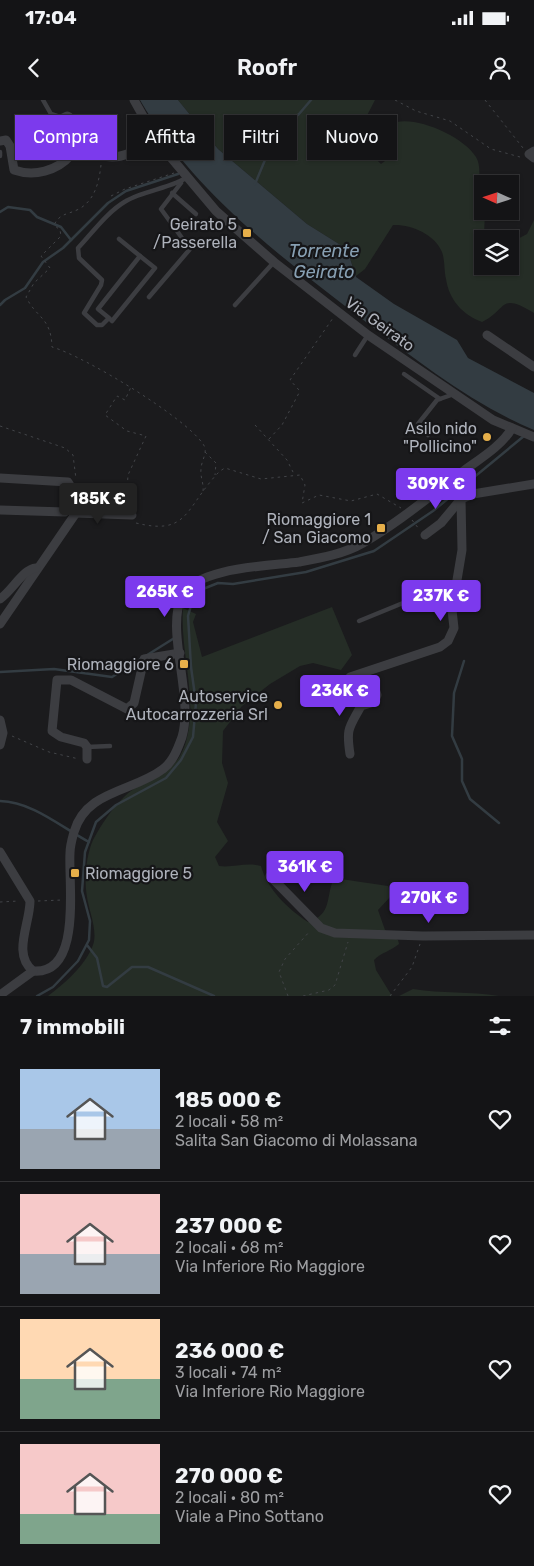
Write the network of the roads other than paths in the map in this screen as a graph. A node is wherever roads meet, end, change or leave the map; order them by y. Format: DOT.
graph roads {
  1 [pos="43,100"];
  2 [pos="134,100"];
  3 [pos="54,115"];
  4 [pos="142,115"];
  5 [pos="0,141"];
  6 [pos="0,152"];
  7 [pos="0,156"];
  8 [pos="62,160"];
  9 [pos="171,160"];
  10 [pos="183,177"];
  11 [pos="172,192"];
  12 [pos="196,214"];
  13 [pos="119,239"];
  14 [pos="140,256"];
  15 [pos="274,262"];
  16 [pos="149,297"];
  17 [pos="235,305"];
  18 [pos="109,318"];
  19 [pos="368,335"];
  20 [pos="487,335"];
  21 [pos="355,355"];
  22 [pos="534,367"];
  23 [pos="404,374"];
  24 [pos="454,394"];
  25 [pos="440,399"];
  26 [pos="514,429"];
  27 [pos="428,435"];
  28 [pos="534,437"];
  29 [pos="0,478"];
  30 [pos="534,484"];
  31 [pos="461,499"];
  32 [pos="0,510"];
  33 [pos="65,512"];
  34 [pos="76,513"];
  35 [pos="130,517"];
  36 [pos="423,533"];
  37 [pos="36,568"];
  38 [pos="454,595"];
  39 [pos="0,599"];
  40 [pos="359,621"];
  41 [pos="0,624"];
  42 [pos="180,653"];
  43 [pos="0,720"];
  44 [pos="0,745"];
  45 [pos="110,746"];
  46 [pos="87,747"];
  47 [pos="350,754"];
  48 [pos="87,758"];
  49 [pos="0,852"];
  50 [pos="270,876"];
  51 [pos="534,935"];
  52 [pos="33,971"];
  53 [pos="0,995"];
  1 -- 3 [label="lane"];
  2 -- 4 [label="street, Via Geirato"];
  5 -- 8 [label="street"];
  6 -- 7 [label="lane"];
  9 -- 10 [label="street, Via Geirato"];
  10 -- 11 [label="lane"];
  10 -- 15 [label="street, Via Geirato"];
  10 -- 18 [label="lane"];
  11 -- 12 [label="lane"];
  11 -- 16 [label="lane"];
  13 -- 14 [label="lane"];
  14 -- 18 [label="lane"];
  14 -- 18 [label="lane"];
  15 -- 17 [label="lane"];
  15 -- 19 [label="street, Via Geirato"];
  19 -- 21 [label="lane"];
  19 -- 24 [label="street, Via Geirato"];
  20 -- 22 [label="street"];
  23 -- 25 [label="lane"];
  24 -- 25 [label="lane"];
  24 -- 26 [label="street, Via Geirato"];
  25 -- 27 [label="lane"];
  26 -- 28 [label="street, Via Geirato"];
  26 -- 42 [label="street"];
  29 -- 34 [label="street"];
  30 -- 31 [label="street"];
  31 -- 36 [label="street"];
  31 -- 38 [label="street"];
  32 -- 33 [label="street"];
  34 -- 35 [label="street"];
  34 -- 37 [label="street"];
  37 -- 39 [label="street"];
  37 -- 41 [label="street"];
  38 -- 40 [label="lane"];
  38 -- 47 [label="street"];
  42 -- 46 [label="street"];
  42 -- 52 [label="street"];
  43 -- 44 [label="street"];
  45 -- 46 [label="lane"];
  46 -- 48 [label="street"];
  49 -- 52 [label="street"];
  50 -- 51 [label="street"];
  52 -- 53 [label="street"];
}
